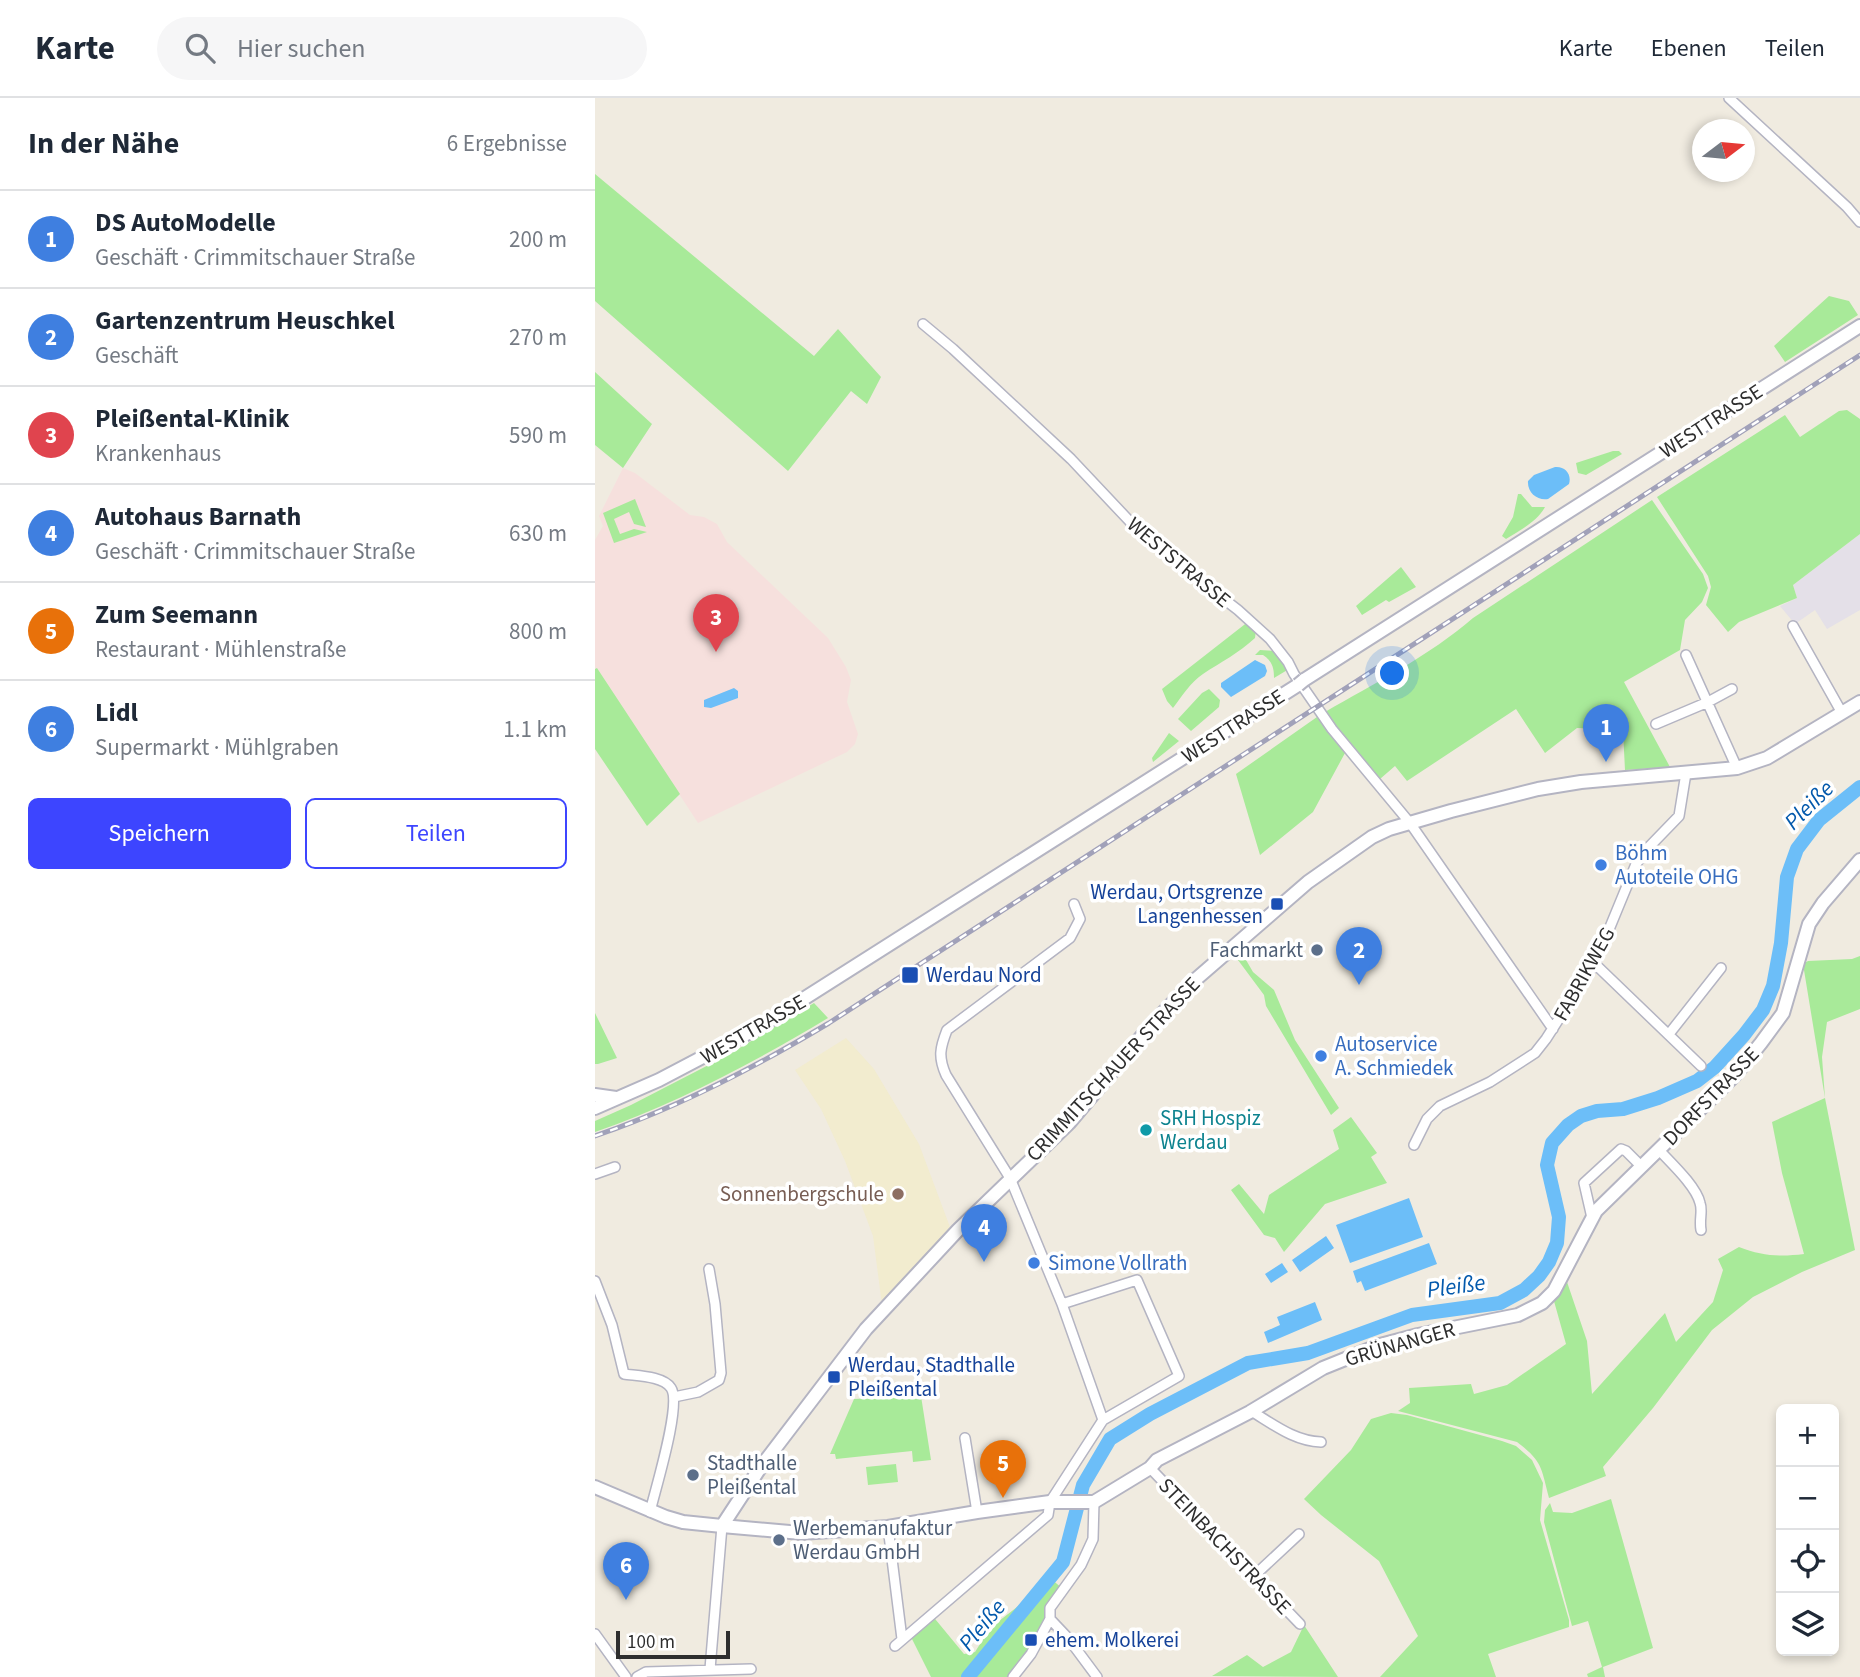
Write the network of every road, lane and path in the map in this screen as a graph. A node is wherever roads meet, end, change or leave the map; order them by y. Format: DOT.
graph roads {
  1 [pos="1729,98"];
  2 [pos="1860,222"];
  3 [pos="923,324"];
  4 [pos="1860,326"];
  5 [pos="1793,626"];
  6 [pos="1686,655"];
  7 [pos="1732,689"];
  8 [pos="1708,702"];
  9 [pos="1860,702"];
  10 [pos="1842,713"];
  11 [pos="1656,724"];
  12 [pos="1737,768"];
  13 [pos="1686,773"];
  14 [pos="1410,823"];
  15 [pos="1860,860"];
  16 [pos="1074,904"];
  17 [pos="1595,964"];
  18 [pos="1721,968"];
  19 [pos="1553,1029"];
  20 [pos="1669,1034"];
  21 [pos="1701,1066"];
  22 [pos="595,1095"];
  23 [pos="620,1098"];
  24 [pos="595,1108"];
  25 [pos="1414,1145"];
  26 [pos="1659,1150"];
  27 [pos="615,1167"];
  28 [pos="1642,1167"];
  29 [pos="595,1174"];
  30 [pos="1010,1178"];
  31 [pos="1592,1218"];
  32 [pos="1701,1230"];
  33 [pos="709,1269"];
  34 [pos="595,1281"];
  35 [pos="1062,1304"];
  36 [pos="1518,1315"];
  37 [pos="674,1397"];
  38 [pos="1251,1411"];
  39 [pos="1103,1420"];
  40 [pos="965,1438"];
  41 [pos="1321,1442"];
  42 [pos="1150,1468"];
  43 [pos="595,1487"];
  44 [pos="1050,1502"];
  45 [pos="1090,1502"];
  46 [pos="650,1512"];
  47 [pos="977,1512"];
  48 [pos="722,1525"];
  49 [pos="888,1527"];
  50 [pos="1299,1534"];
  51 [pos="1254,1576"];
  52 [pos="1050,1619"];
  53 [pos="1300,1624"];
  54 [pos="595,1634"];
  55 [pos="710,1669"];
  56 [pos="751,1669"];
  57 [pos="626,1677"];
  58 [pos="637,1677"];
  59 [pos="1013,1677"];
  60 [pos="1097,1677"];
  1 -- 2 [label="street"];
  3 -- 14 [label="street, WESTSTRASSE"];
  4 -- 23 [label="street, WESTTRASSE"];
  5 -- 10 [label="street"];
  6 -- 8 [label="street"];
  7 -- 8 [label="street"];
  8 -- 11 [label="street"];
  8 -- 12 [label="street"];
  9 -- 10 [label="street, CRIMMITSCHAUER STRASSE"];
  10 -- 12 [label="street, CRIMMITSCHAUER STRASSE"];
  12 -- 13 [label="street, CRIMMITSCHAUER STRASSE"];
  13 -- 14 [label="street, CRIMMITSCHAUER STRASSE"];
  13 -- 17 [label="street, FABRIKWEG"];
  14 -- 19 [label="street, FABRIKWEG"];
  14 -- 30 [label="street, CRIMMITSCHAUER STRASSE"];
  15 -- 26 [label="street, DORFSTRASSE"];
  16 -- 30 [label="street"];
  17 -- 19 [label="street, FABRIKWEG"];
  17 -- 20 [label="street"];
  18 -- 20 [label="street"];
  19 -- 25 [label="street, FABRIKWEG"];
  20 -- 21 [label="street"];
  22 -- 23 [label="street"];
  23 -- 24 [label="street, WESTTRASSE"];
  26 -- 28 [label="street, DORFSTRASSE"];
  26 -- 32 [label="street, DORFSTRASSE"];
  27 -- 29 [label="street"];
  28 -- 31 [label="street, DORFSTRASSE"];
  28 -- 31 [label="street"];
  30 -- 35 [label="street"];
  30 -- 48 [label="street, CRIMMITSCHAUER STRASSE"];
  31 -- 36 [label="street, DORFSTRASSE"];
  33 -- 37 [label="street"];
  34 -- 37 [label="street"];
  35 -- 39 [label="street"];
  35 -- 39 [label="street"];
  36 -- 38 [label="street, GRÜNANGER"];
  37 -- 46 [label="street"];
  38 -- 41 [label="street"];
  38 -- 42 [label="street, GRÜNANGER"];
  39 -- 44 [label="street"];
  40 -- 47 [label="street"];
  42 -- 45 [label="street, GRÜNANGER"];
  42 -- 51 [label="street, STEINBACHSTRASSE"];
  43 -- 46 [label="street"];
  44 -- 45 [label="street"];
  44 -- 47 [label="street"];
  44 -- 49 [label="street"];
  45 -- 52 [label="street"];
  46 -- 48 [label="street"];
  47 -- 49 [label="street"];
  48 -- 49 [label="street"];
  48 -- 55 [label="street"];
  50 -- 51 [label="street"];
  51 -- 53 [label="street, STEINBACHSTRASSE"];
  52 -- 59 [label="street"];
  52 -- 60 [label="street"];
  54 -- 57 [label="street"];
  55 -- 56 [label="street"];
  55 -- 58 [label="street"];
}
